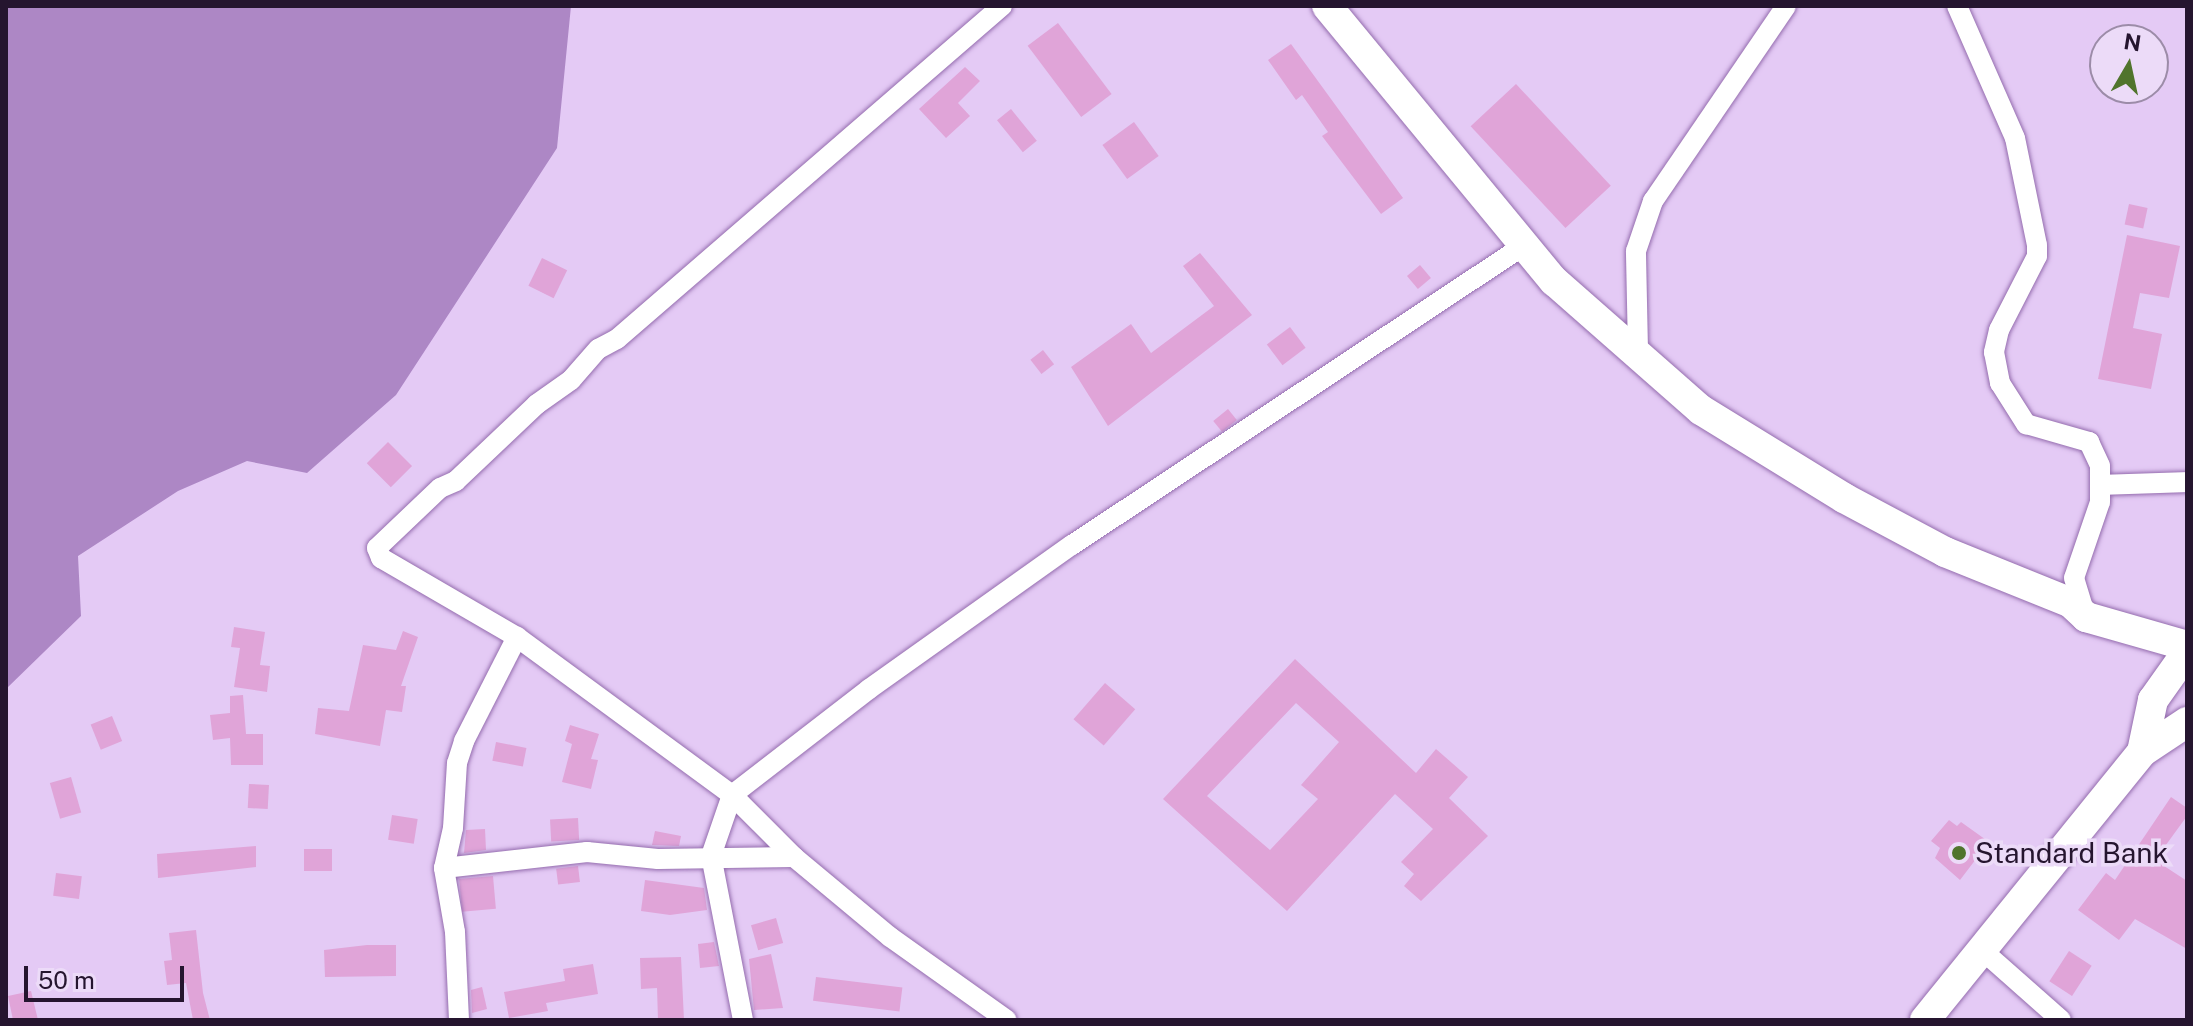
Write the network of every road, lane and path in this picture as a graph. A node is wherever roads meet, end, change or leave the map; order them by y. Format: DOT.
graph roads {
  1 [pos="1002,6"];
  2 [pos="1327,6"];
  3 [pos="1786,6"];
  4 [pos="1957,6"];
  5 [pos="1523,246"];
  6 [pos="1638,350"];
  7 [pos="2187,482"];
  8 [pos="2101,485"];
  9 [pos="2086,617"];
  10 [pos="517,637"];
  11 [pos="2187,646"];
  12 [pos="2187,652"];
  13 [pos="2187,722"];
  14 [pos="2142,752"];
  15 [pos="732,795"];
  16 [pos="711,856"];
  17 [pos="794,857"];
  18 [pos="444,868"];
  19 [pos="1983,951"];
  20 [pos="459,1020"];
  21 [pos="743,1020"];
  22 [pos="1007,1020"];
  23 [pos="1925,1020"];
  24 [pos="2061,1020"];
  1 -- 10 [label="street"];
  2 -- 5 [label="street"];
  3 -- 6 [label="street"];
  4 -- 8 [label="street"];
  5 -- 6 [label="street"];
  5 -- 15 [label="street"];
  6 -- 9 [label="street"];
  7 -- 8 [label="street"];
  8 -- 9 [label="street"];
  9 -- 11 [label="street"];
  10 -- 15 [label="street"];
  10 -- 18 [label="street"];
  12 -- 14 [label="street"];
  13 -- 14 [label="street"];
  14 -- 19 [label="street"];
  15 -- 16 [label="street"];
  15 -- 17 [label="street"];
  16 -- 17 [label="street"];
  16 -- 18 [label="street"];
  16 -- 21 [label="street"];
  17 -- 22 [label="street"];
  18 -- 20 [label="street"];
  19 -- 23 [label="street"];
  19 -- 24 [label="street"];
}
